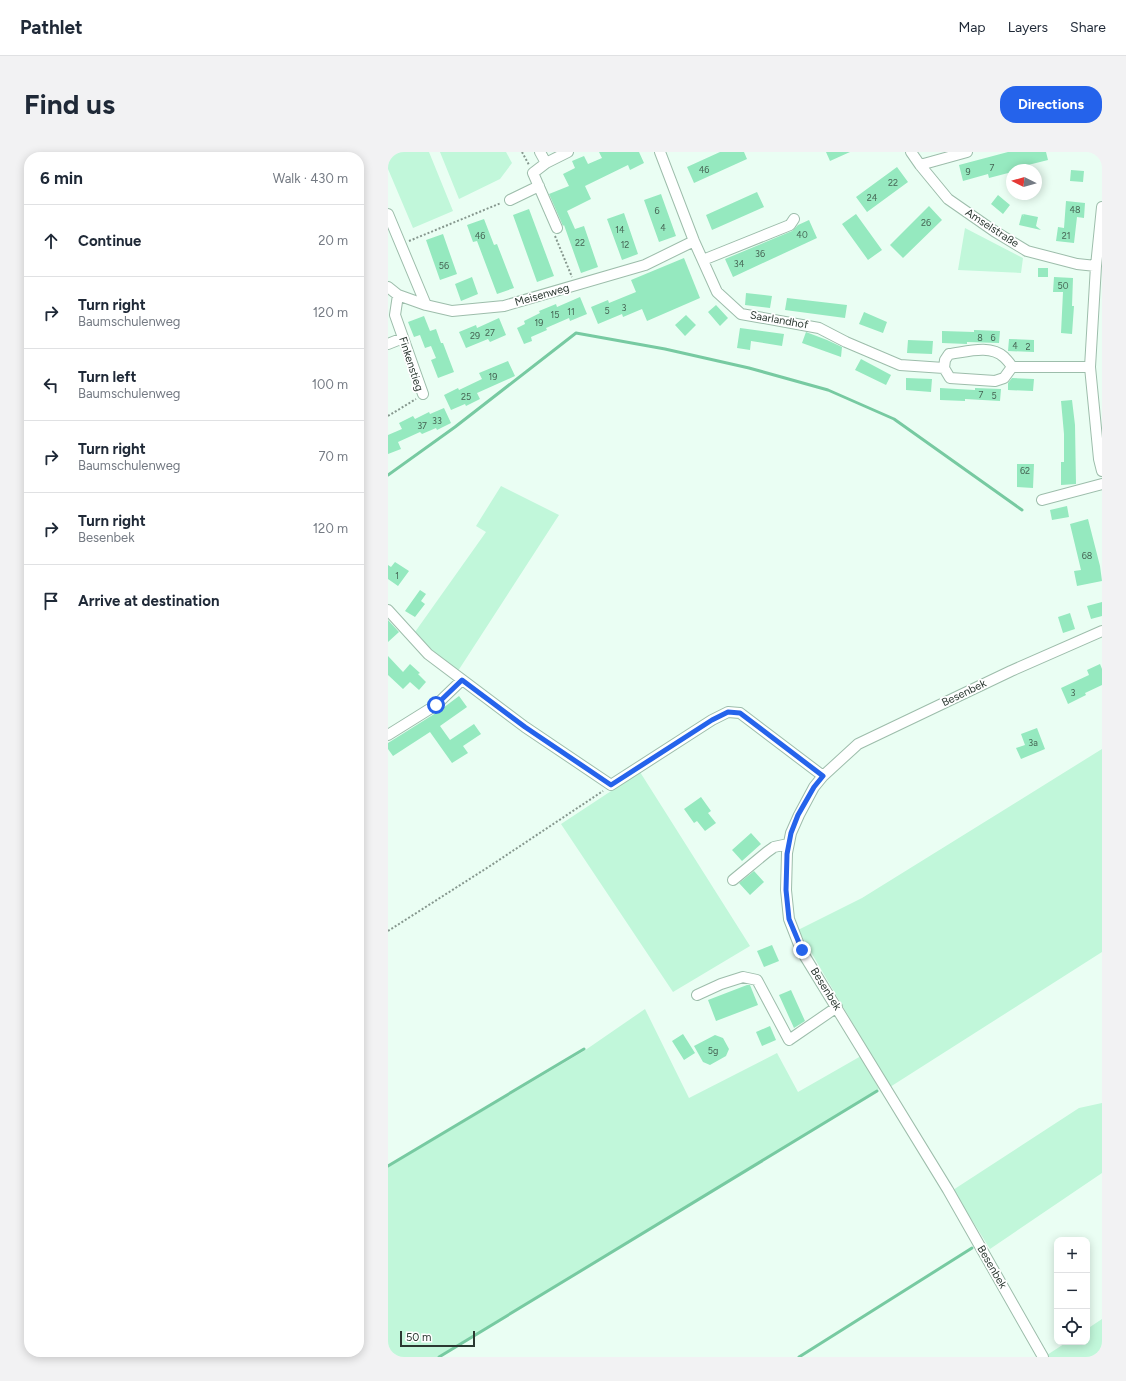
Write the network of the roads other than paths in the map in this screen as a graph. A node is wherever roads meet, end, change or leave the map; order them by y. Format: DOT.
graph roads {
  1 [pos="540,152"];
  2 [pos="568,152"];
  3 [pos="660,152"];
  4 [pos="911,152"];
  5 [pos="967,152"];
  6 [pos="546,163"];
  7 [pos="920,165"];
  8 [pos="541,191"];
  9 [pos="510,200"];
  10 [pos="1102,206"];
  11 [pos="388,214"];
  12 [pos="794,219"];
  13 [pos="556,231"];
  14 [pos="694,241"];
  15 [pos="703,260"];
  16 [pos="1098,270"];
  17 [pos="388,287"];
  18 [pos="398,295"];
  19 [pos="426,305"];
  20 [pos="391,315"];
  21 [pos="403,338"];
  22 [pos="388,344"];
  23 [pos="1012,367"];
  24 [pos="1090,367"];
  25 [pos="944,368"];
  26 [pos="423,394"];
  27 [pos="1099,436"];
  28 [pos="1102,471"];
  29 [pos="1102,484"];
  30 [pos="1042,500"];
  31 [pos="388,610"];
  32 [pos="1102,631"];
  33 [pos="462,680"];
  34 [pos="388,735"];
  35 [pos="823,776"];
  36 [pos="788,844"];
  37 [pos="733,880"];
  38 [pos="697,996"];
  39 [pos="837,1007"];
  40 [pos="1044,1357"];
  1 -- 6 [label="street"];
  2 -- 6 [label="street"];
  3 -- 14 [label="street, Saarlandhof"];
  4 -- 7 [label="street, Amselstraße"];
  5 -- 7 [label="street"];
  6 -- 8 [label="street"];
  7 -- 16 [label="street, Amselstraße"];
  8 -- 9 [label="street"];
  8 -- 13 [label="street"];
  10 -- 16 [label="street"];
  11 -- 19 [label="street"];
  12 -- 15 [label="street"];
  14 -- 15 [label="street, Saarlandhof"];
  14 -- 19 [label="street, Meisenweg"];
  15 -- 25 [label="street, Saarlandhof"];
  16 -- 24 [label="street"];
  17 -- 18 [label="street, Meisenweg"];
  18 -- 19 [label="street, Meisenweg"];
  18 -- 20 [label="street, Finkenstieg"];
  20 -- 21 [label="street, Finkenstieg"];
  21 -- 22 [label="street"];
  21 -- 26 [label="street, Finkenstieg"];
  23 -- 24 [label="street"];
  23 -- 25 [label="street"];
  23 -- 25 [label="street"];
  24 -- 27 [label="street"];
  27 -- 28 [label="street"];
  29 -- 30 [label="street"];
  31 -- 33 [label="street"];
  32 -- 35 [label="street, Besenbek"];
  33 -- 34 [label="street"];
  33 -- 35 [label="street"];
  35 -- 36 [label="street, Besenbek"];
  36 -- 37 [label="street"];
  36 -- 39 [label="street, Besenbek"];
  38 -- 39 [label="street"];
  39 -- 40 [label="street, Besenbek"];
}
